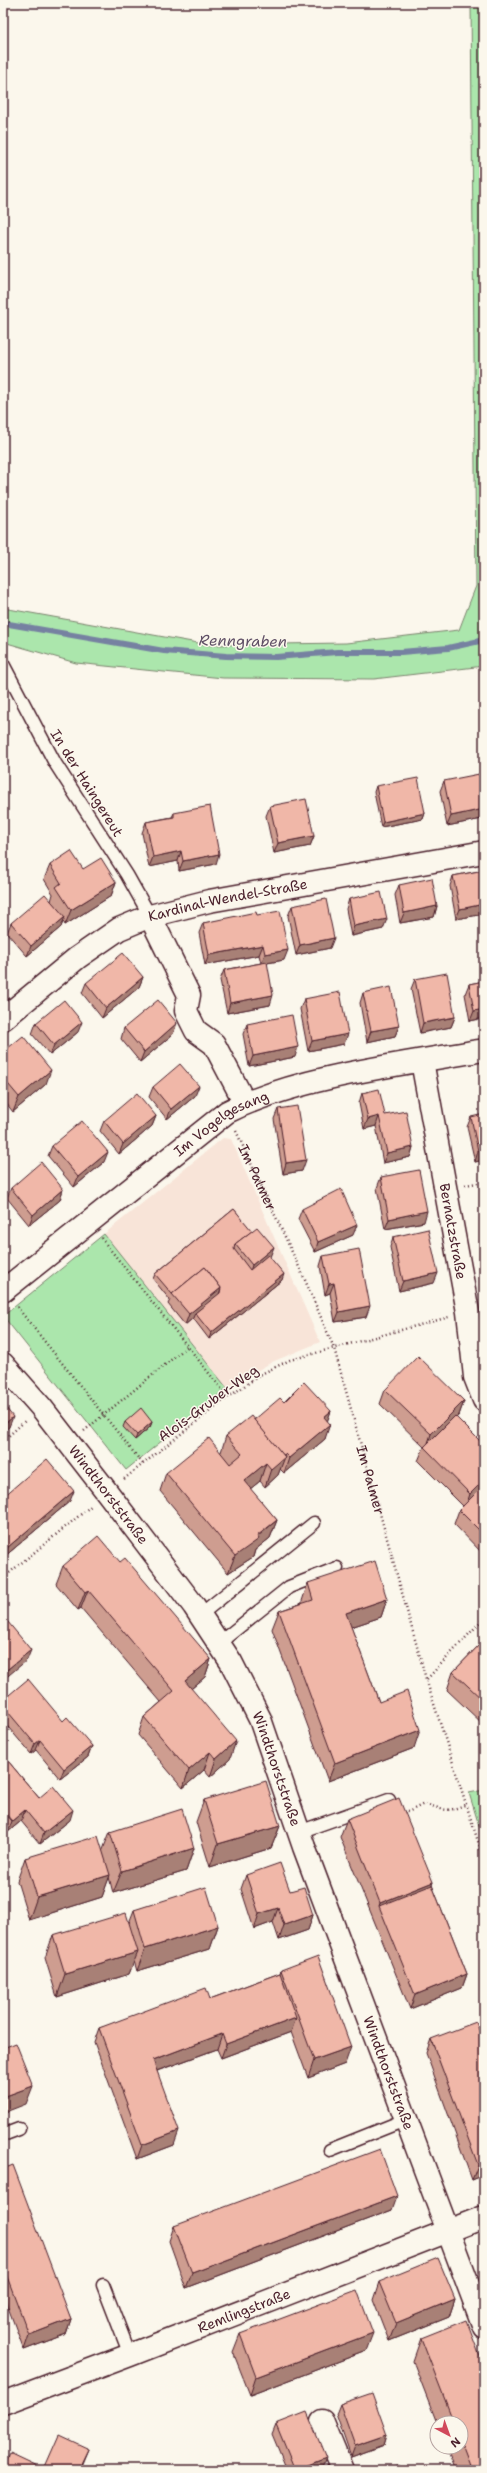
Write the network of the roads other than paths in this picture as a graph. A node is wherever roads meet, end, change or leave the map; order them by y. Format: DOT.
graph roads {
  1 [pos="3,664"];
  2 [pos="484,852"];
  3 [pos="150,916"];
  4 [pos="6,1009"];
  5 [pos="484,1050"];
  6 [pos="422,1061"];
  7 [pos="236,1107"];
  8 [pos="3,1291"];
  9 [pos="3,1364"];
  10 [pos="484,1400"];
  11 [pos="314,1523"];
  12 [pos="336,1568"];
  13 [pos="200,1615"];
  14 [pos="218,1643"];
  15 [pos="389,1800"];
  16 [pos="300,1832"];
  17 [pos="405,2120"];
  18 [pos="19,2129"];
  19 [pos="3,2135"];
  20 [pos="330,2150"];
  21 [pos="484,2217"];
  22 [pos="447,2231"];
  23 [pos="103,2286"];
  24 [pos="484,2327"];
  25 [pos="130,2355"];
  26 [pos="4,2400"];
  27 [pos="322,2421"];
  28 [pos="342,2470"];
  1 -- 3 [label="lane, In der Haingereut"];
  2 -- 3 [label="street, Kardinal-Wendel-Straße"];
  3 -- 4 [label="street, Kardinal-Wendel-Straße"];
  3 -- 7 [label="street"];
  5 -- 6 [label="street, Im Vogelgesang"];
  6 -- 7 [label="street, Im Vogelgesang"];
  6 -- 10 [label="street, Bernatzstraße"];
  7 -- 8 [label="street, Im Vogelgesang"];
  9 -- 13 [label="street, Windthorststraße"];
  11 -- 13 [label="lane"];
  12 -- 14 [label="lane"];
  13 -- 14 [label="street, Windthorststraße"];
  14 -- 16 [label="street, Windthorststraße"];
  15 -- 16 [label="lane"];
  16 -- 17 [label="street, Windthorststraße"];
  17 -- 20 [label="lane"];
  17 -- 22 [label="street, Windthorststraße"];
  18 -- 19 [label="lane"];
  21 -- 22 [label="street, Remlingstraße"];
  22 -- 24 [label="street, Windthorststraße"];
  22 -- 25 [label="street, Remlingstraße"];
  23 -- 25 [label="lane"];
  25 -- 26 [label="street, Remlingstraße"];
  27 -- 28 [label="street"];
}
